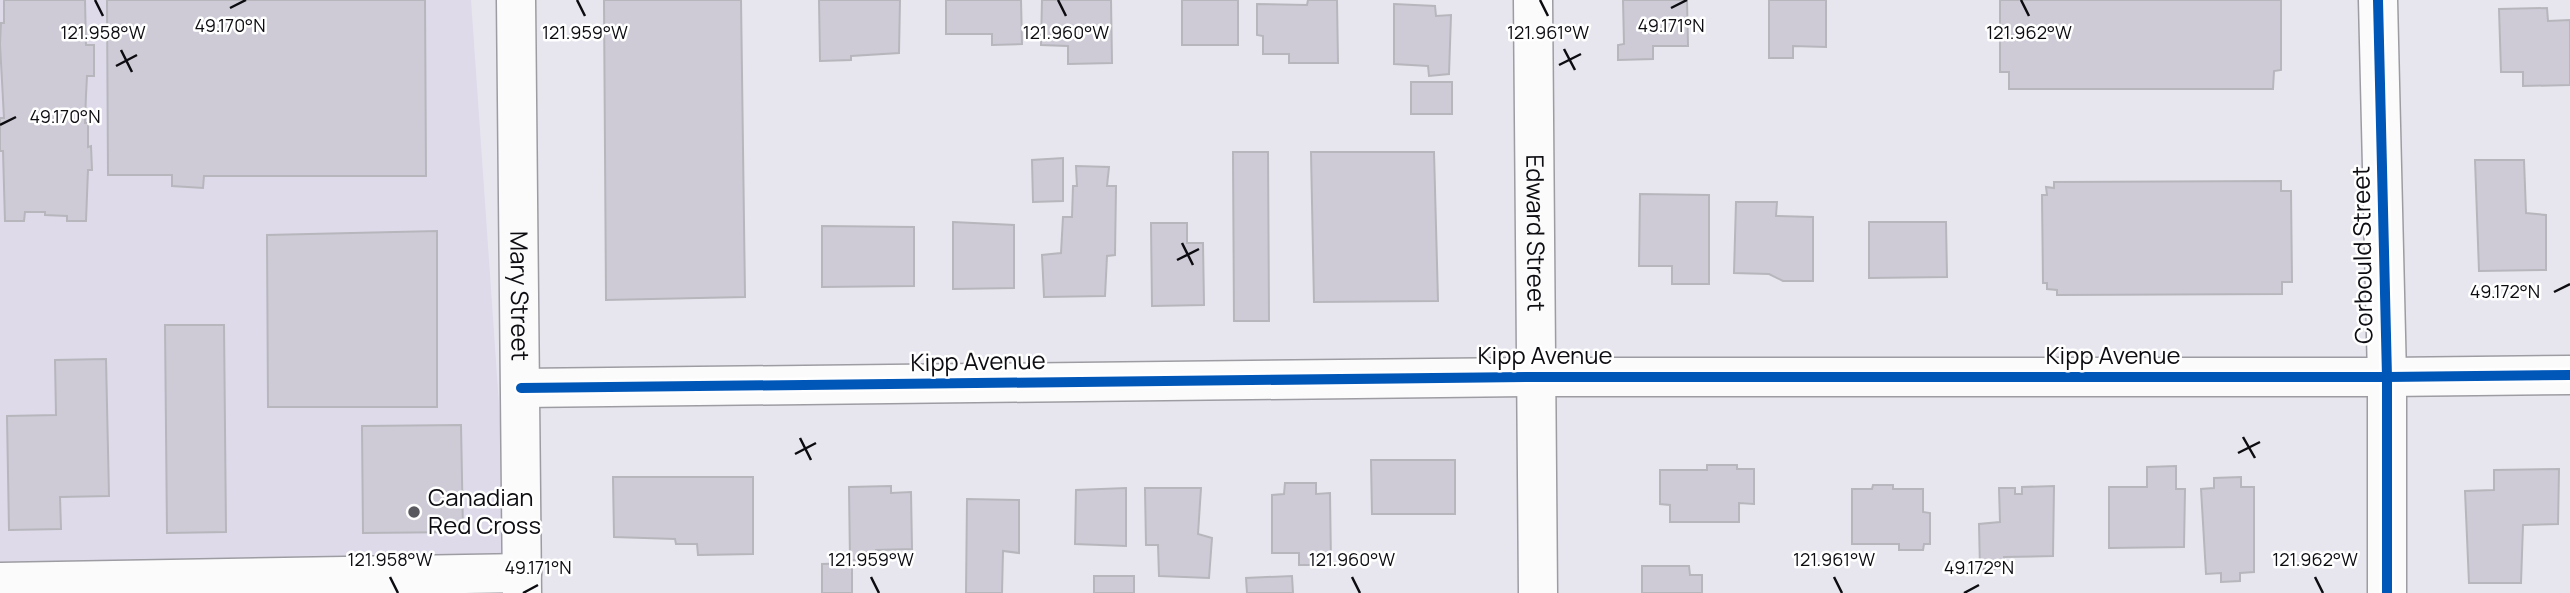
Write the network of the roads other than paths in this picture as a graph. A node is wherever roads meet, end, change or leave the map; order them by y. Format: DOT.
graph roads {
  1 [pos="516,0"];
  2 [pos="1533,0"];
  3 [pos="2378,0"];
  4 [pos="2570,375"];
  5 [pos="1535,377"];
  6 [pos="2387,377"];
  7 [pos="521,388"];
  8 [pos="0,582"];
  9 [pos="522,583"];
  10 [pos="1538,593"];
  11 [pos="2387,593"];
  1 -- 7 [label="street, Mary Street"];
  2 -- 5 [label="street, Edward Street"];
  3 -- 6 [label="street, Corbould Street"];
  4 -- 6 [label="street, Kipp Avenue"];
  5 -- 6 [label="street, Kipp Avenue"];
  5 -- 7 [label="street, Kipp Avenue"];
  5 -- 10 [label="street, Edward Street"];
  6 -- 11 [label="street, Corbould Street"];
  7 -- 9 [label="street, Mary Street"];
  8 -- 9 [label="street"];
}
